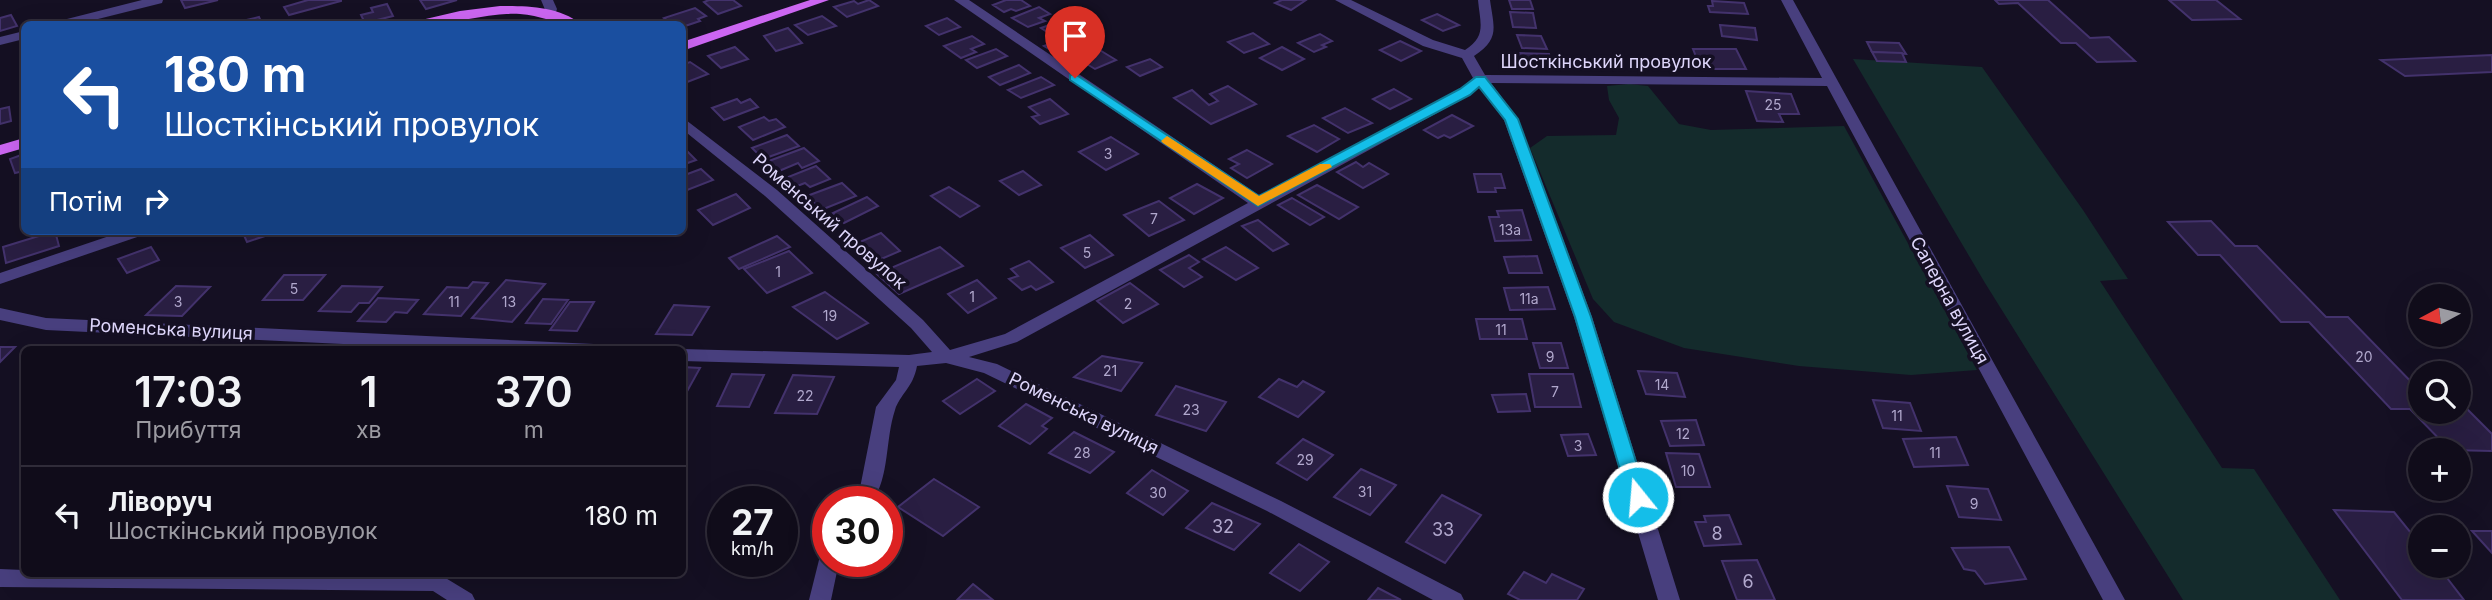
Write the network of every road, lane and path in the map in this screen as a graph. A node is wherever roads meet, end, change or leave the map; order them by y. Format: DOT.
graph roads {
  1 [pos="157,0"];
  2 [pos="823,0"];
  3 [pos="960,0"];
  4 [pos="1341,0"];
  5 [pos="1483,0"];
  6 [pos="1787,0"];
  7 [pos="549,4"];
  8 [pos="76,21"];
  9 [pos="435,21"];
  10 [pos="569,21"];
  11 [pos="21,36"];
  12 [pos="0,41"];
  13 [pos="686,46"];
  14 [pos="1468,55"];
  15 [pos="1480,79"];
  16 [pos="1831,82"];
  17 [pos="686,124"];
  18 [pos="21,144"];
  19 [pos="0,150"];
  20 [pos="1258,202"];
  21 [pos="127,235"];
  22 [pos="0,279"];
  23 [pos="0,314"];
  24 [pos="510,346"];
  25 [pos="686,355"];
  26 [pos="946,357"];
  27 [pos="909,360"];
  28 [pos="871,486"];
  29 [pos="825,577"];
  30 [pos="0,578"];
  31 [pos="464,600"];
  32 [pos="820,600"];
  33 [pos="1453,600"];
  34 [pos="1669,600"];
  35 [pos="2114,600"];
  1 -- 8 [label="street"];
  2 -- 13 [label="main road"];
  3 -- 20 [label="street"];
  4 -- 14 [label="street"];
  5 -- 14 [label="street"];
  6 -- 16 [label="street, Саперна вулиця"];
  7 -- 9 [label="main road"];
  7 -- 10 [label="main road"];
  11 -- 12 [label="street"];
  14 -- 15 [label="street"];
  15 -- 16 [label="street, Шосткінський провулок"];
  15 -- 20 [label="street, Шосткінський провулок"];
  15 -- 34 [label="street"];
  16 -- 35 [label="street, Саперна вулиця"];
  17 -- 26 [label="street, Роменський провулок"];
  18 -- 19 [label="main road"];
  20 -- 26 [label="street, Шосткінський провулок"];
  21 -- 22 [label="street"];
  23 -- 24 [label="street, Роменська вулиця"];
  25 -- 27 [label="street, Роменська вулиця"];
  26 -- 27 [label="street, Роменська вулиця"];
  26 -- 33 [label="street, Роменська вулиця"];
  27 -- 28 [label="street"];
  29 -- 32 [label="street"];
  30 -- 31 [label="street"];
}
